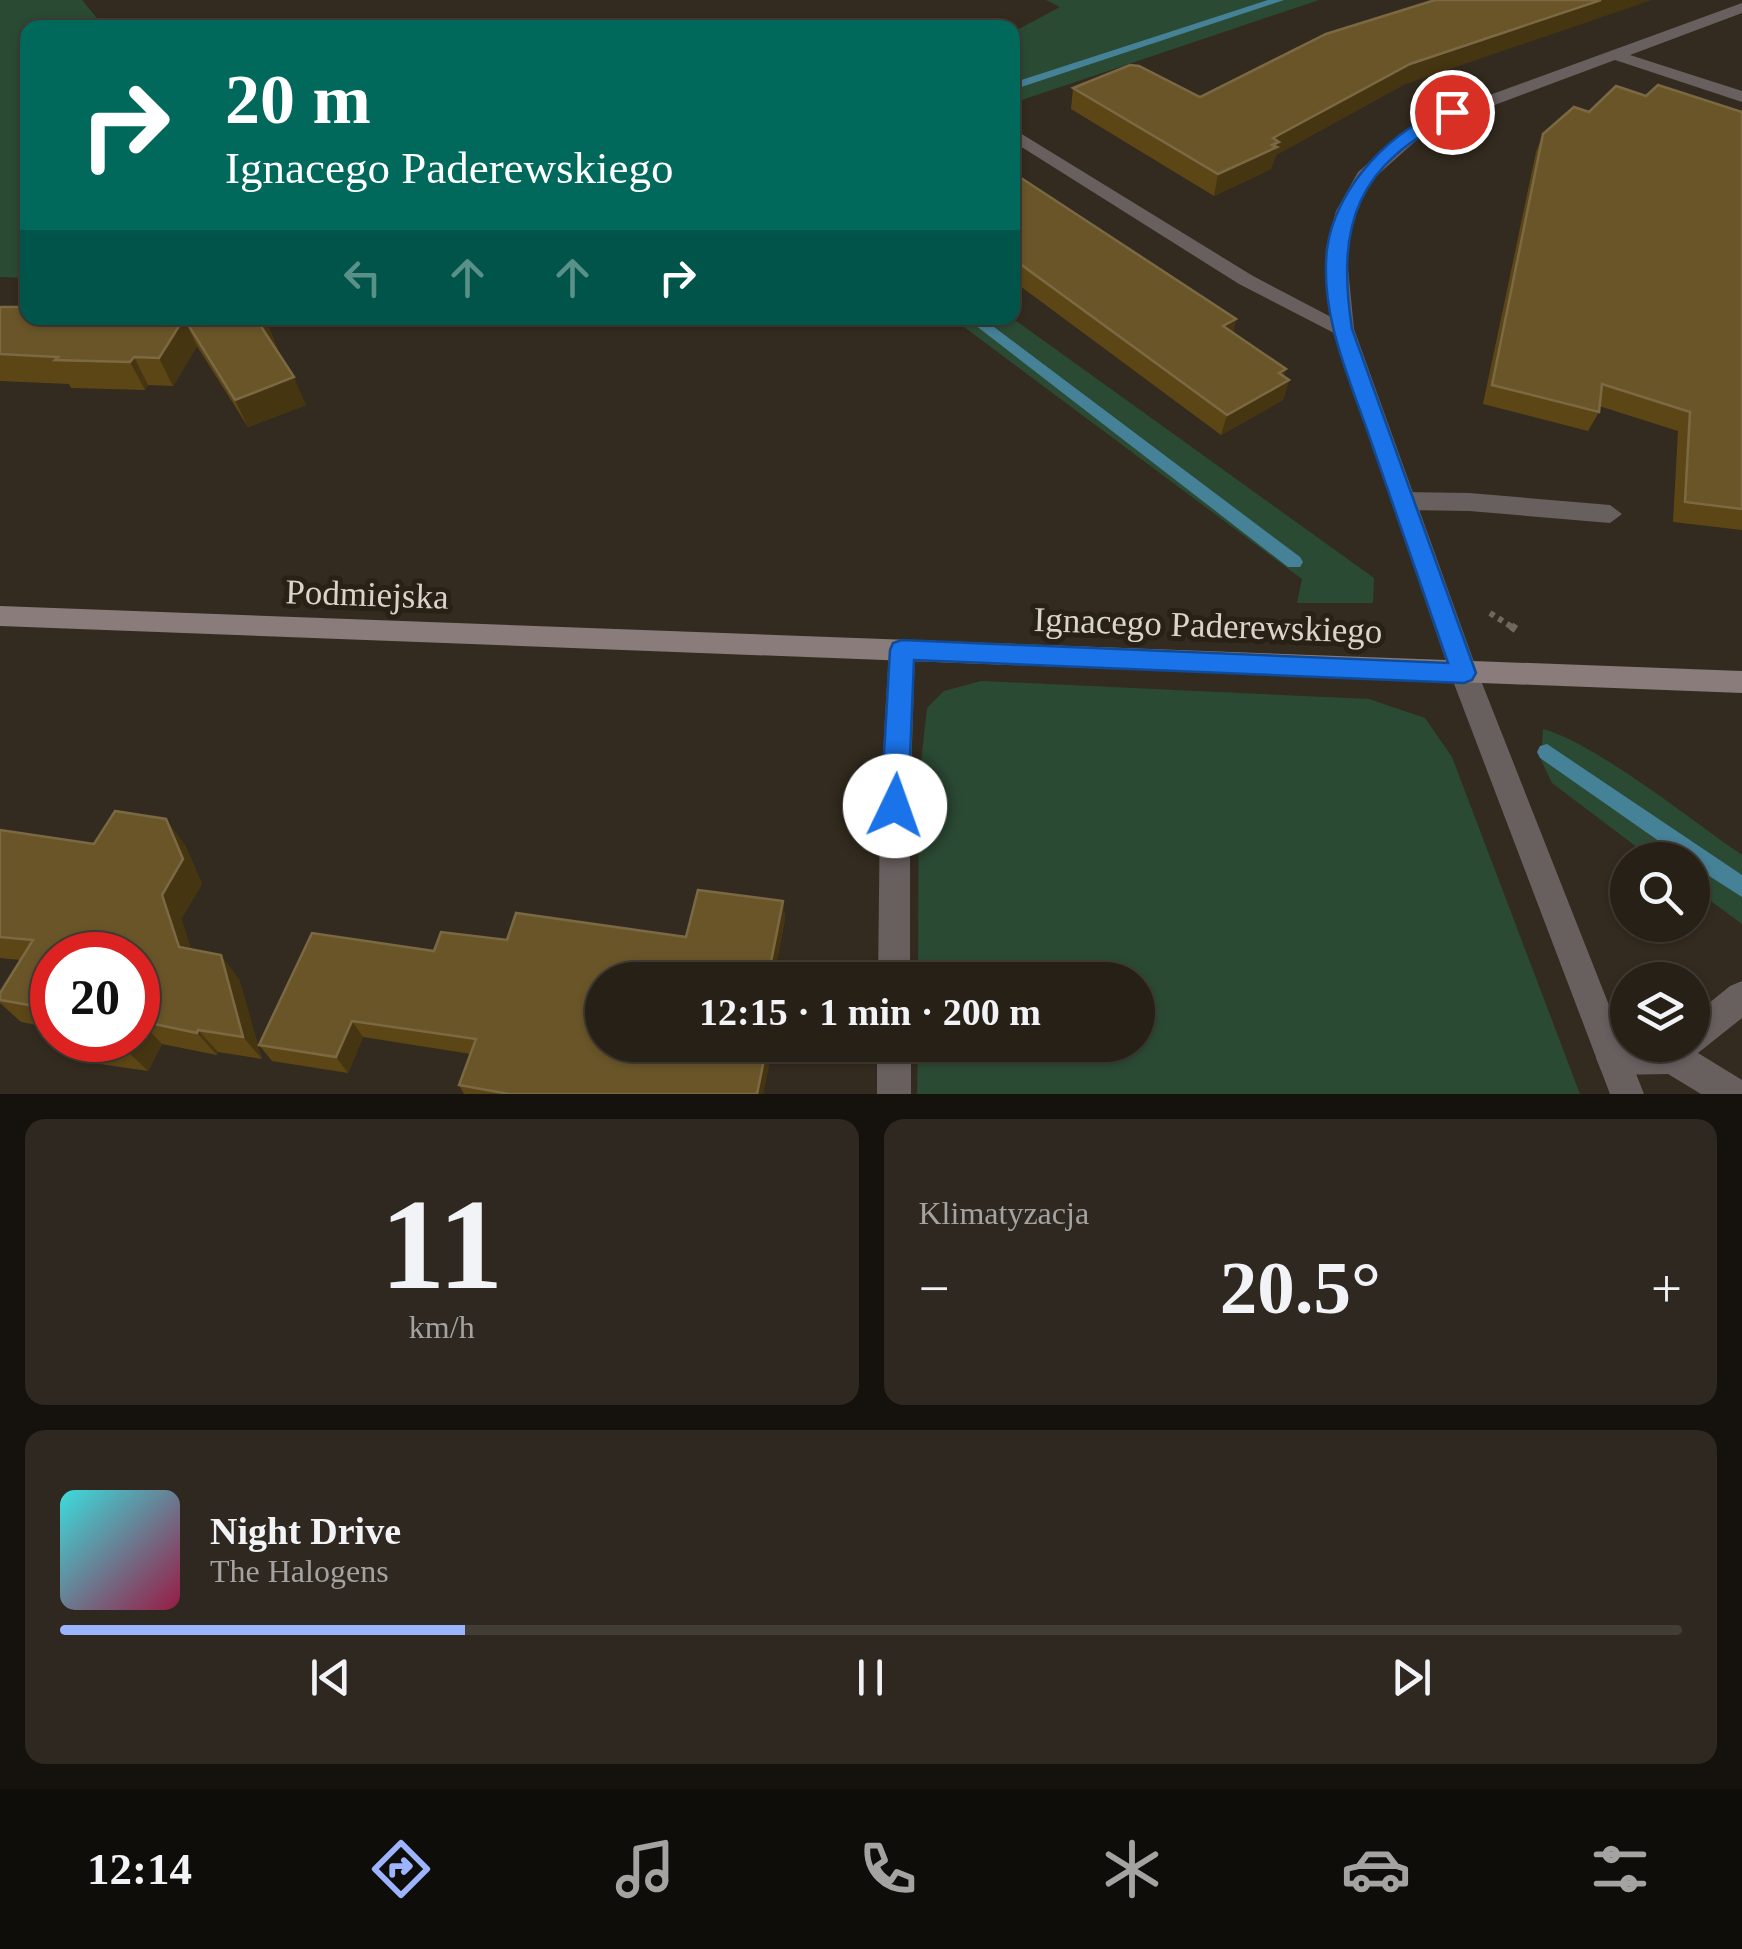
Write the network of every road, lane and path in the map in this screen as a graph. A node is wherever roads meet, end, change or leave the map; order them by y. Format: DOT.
graph roads {
  1 [pos="1742,8"];
  2 [pos="1615,55"];
  3 [pos="1742,97"];
  4 [pos="1020,138"];
  5 [pos="1342,329"];
  6 [pos="1403,501"];
  7 [pos="1610,514"];
  8 [pos="0,616"];
  9 [pos="732,643"];
  10 [pos="902,650"];
  11 [pos="1464,673"];
  12 [pos="1742,682"];
  13 [pos="894,962"];
  14 [pos="1742,997"];
  15 [pos="1710,1024"];
  16 [pos="1610,1050"];
  17 [pos="894,1062"];
  18 [pos="1615,1062"];
  19 [pos="1699,1062"];
  20 [pos="894,1094"];
  21 [pos="1627,1094"];
  22 [pos="1733,1094"];
  1 -- 2 [label="street"];
  2 -- 3 [label="street"];
  2 -- 5 [label="street"];
  4 -- 5 [label="street"];
  5 -- 6 [label="street"];
  6 -- 7 [label="street"];
  6 -- 11 [label="street"];
  8 -- 9 [label="street, Podmiejska"];
  9 -- 10 [label="street, Ignacego Paderewskiego"];
  10 -- 11 [label="street, Ignacego Paderewskiego"];
  10 -- 13 [label="street"];
  11 -- 12 [label="street, Ignacego Paderewskiego"];
  11 -- 16 [label="street"];
  14 -- 15 [label="street"];
  17 -- 20 [label="street"];
  18 -- 21 [label="street"];
  19 -- 22 [label="street"];
}
